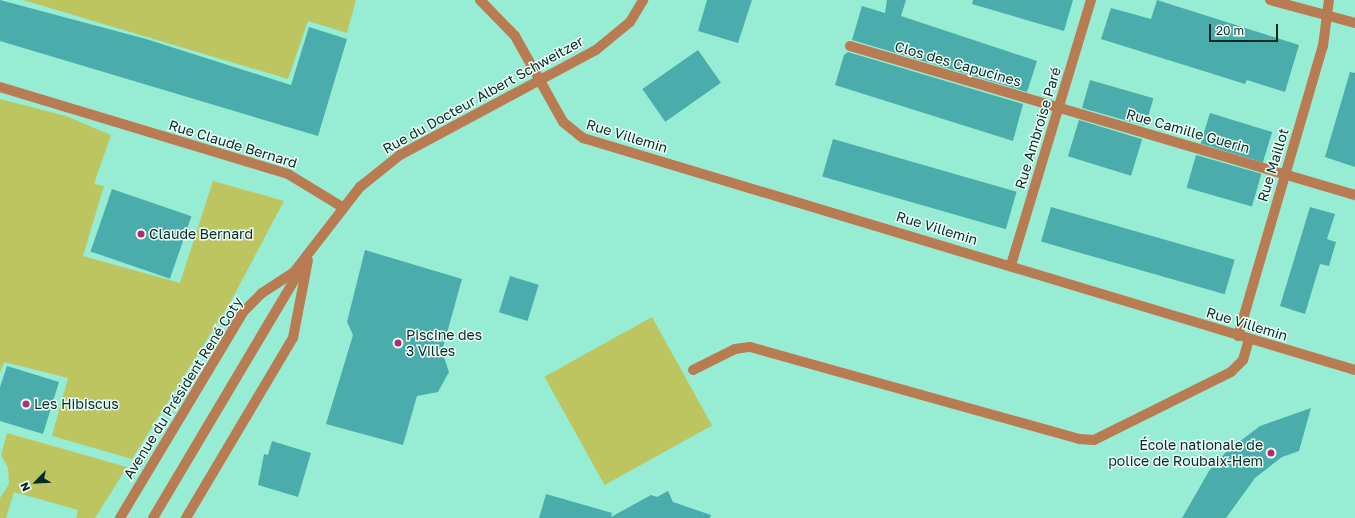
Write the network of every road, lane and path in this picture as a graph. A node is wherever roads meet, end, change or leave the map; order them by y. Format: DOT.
graph roads {
  1 [pos="480,0"];
  2 [pos="643,0"];
  3 [pos="1091,0"];
  4 [pos="1270,0"];
  5 [pos="1329,0"];
  6 [pos="1328,17"];
  7 [pos="1355,23"];
  8 [pos="850,46"];
  9 [pos="538,80"];
  10 [pos="0,87"];
  11 [pos="1059,108"];
  12 [pos="1284,174"];
  13 [pos="1355,195"];
  14 [pos="342,207"];
  15 [pos="309,255"];
  16 [pos="1011,265"];
  17 [pos="1238,336"];
  18 [pos="1249,339"];
  19 [pos="693,370"];
  20 [pos="1355,370"];
  21 [pos="122,517"];
  22 [pos="153,518"];
  23 [pos="186,518"];
  1 -- 9 [label="street, Rue Villemin"];
  2 -- 9 [label="street, Rue du Docteur Albert Schweitzer"];
  3 -- 11 [label="street, Rue Ambroise Paré"];
  4 -- 6 [label="street"];
  5 -- 6 [label="street, Rue Maillot"];
  6 -- 7 [label="street"];
  6 -- 12 [label="street, Rue Maillot"];
  8 -- 11 [label="street, Clos des Capucines"];
  9 -- 14 [label="street, Rue du Docteur Albert Schweitzer"];
  9 -- 16 [label="street, Rue Villemin"];
  10 -- 14 [label="street, Rue Claude Bernard"];
  11 -- 12 [label="street, Rue Camille Guerin"];
  11 -- 16 [label="street, Rue Ambroise Paré"];
  12 -- 13 [label="street, Rue Camille Guerin"];
  12 -- 17 [label="street, Rue Maillot"];
  14 -- 15 [label="street, Rue du Docteur Albert Schweitzer"];
  15 -- 21 [label="street, Avenue du Président René Coty"];
  15 -- 22 [label="street"];
  15 -- 23 [label="street"];
  16 -- 17 [label="street, Rue Villemin"];
  17 -- 18 [label="street, Rue Villemin"];
  18 -- 19 [label="street"];
  18 -- 20 [label="street, Rue Villemin"];
}
